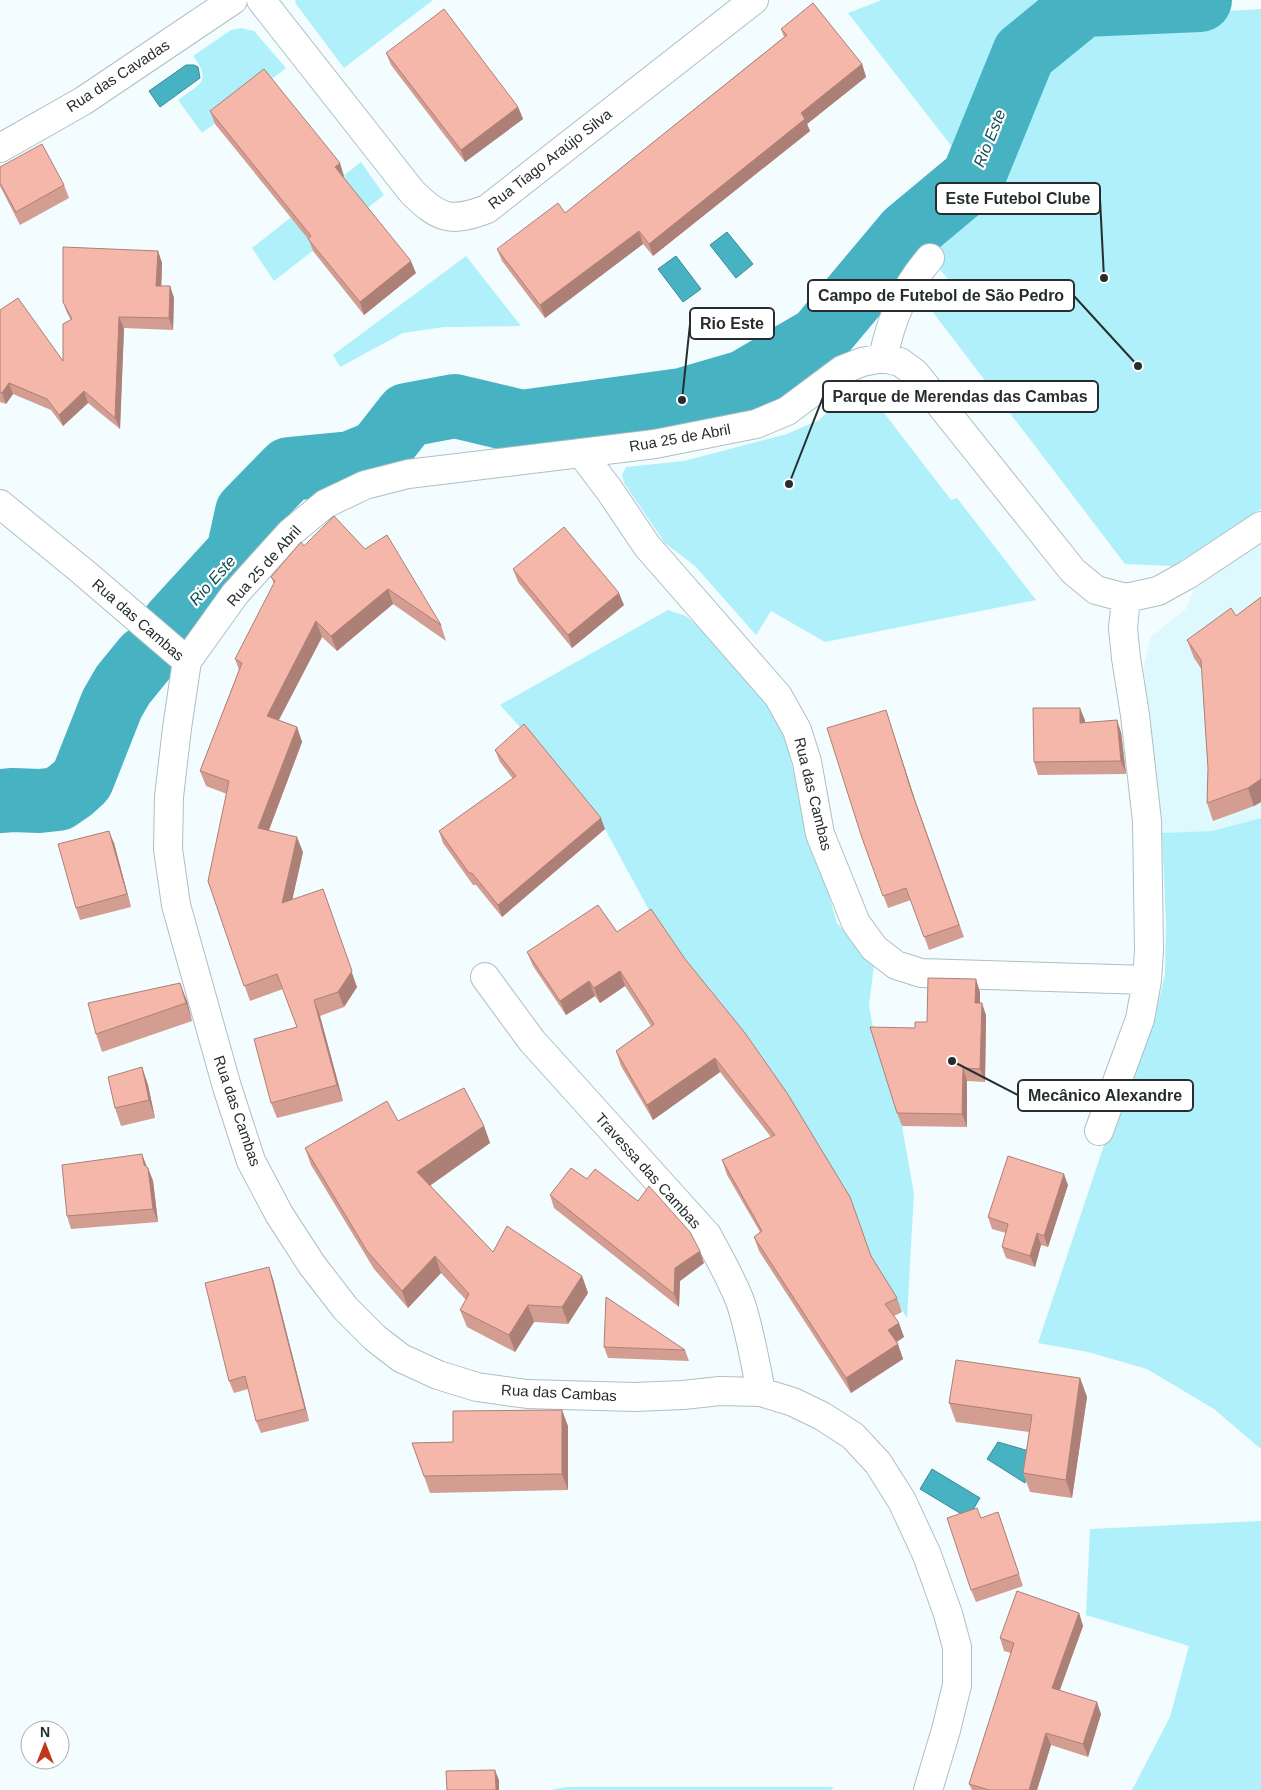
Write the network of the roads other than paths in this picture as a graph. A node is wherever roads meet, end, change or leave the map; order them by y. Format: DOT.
graph roads {
  1 [pos="234,0"];
  2 [pos="261,0"];
  3 [pos="754,0"];
  4 [pos="0,148"];
  5 [pos="930,258"];
  6 [pos="882,358"];
  7 [pos="582,454"];
  8 [pos="0,504"];
  9 [pos="1261,526"];
  10 [pos="1126,598"];
  11 [pos="187,661"];
  12 [pos="485,976"];
  13 [pos="1147,980"];
  14 [pos="1099,1131"];
  15 [pos="761,1392"];
  16 [pos="928,1790"];
  1 -- 4 [label="street, Rua das Cavadas"];
  2 -- 3 [label="street, Rua Tiago Araújo Silva"];
  5 -- 6 [label="street"];
  6 -- 7 [label="street, Rua 25 de Abril"];
  6 -- 10 [label="street"];
  7 -- 11 [label="street, Rua 25 de Abril"];
  7 -- 13 [label="street, Rua das Cambas"];
  8 -- 11 [label="street, Rua das Cambas"];
  9 -- 10 [label="street"];
  10 -- 13 [label="street"];
  11 -- 15 [label="street, Rua das Cambas"];
  12 -- 15 [label="street, Travessa das Cambas"];
  13 -- 14 [label="street"];
  15 -- 16 [label="street, Rua das Cambas"];
}
